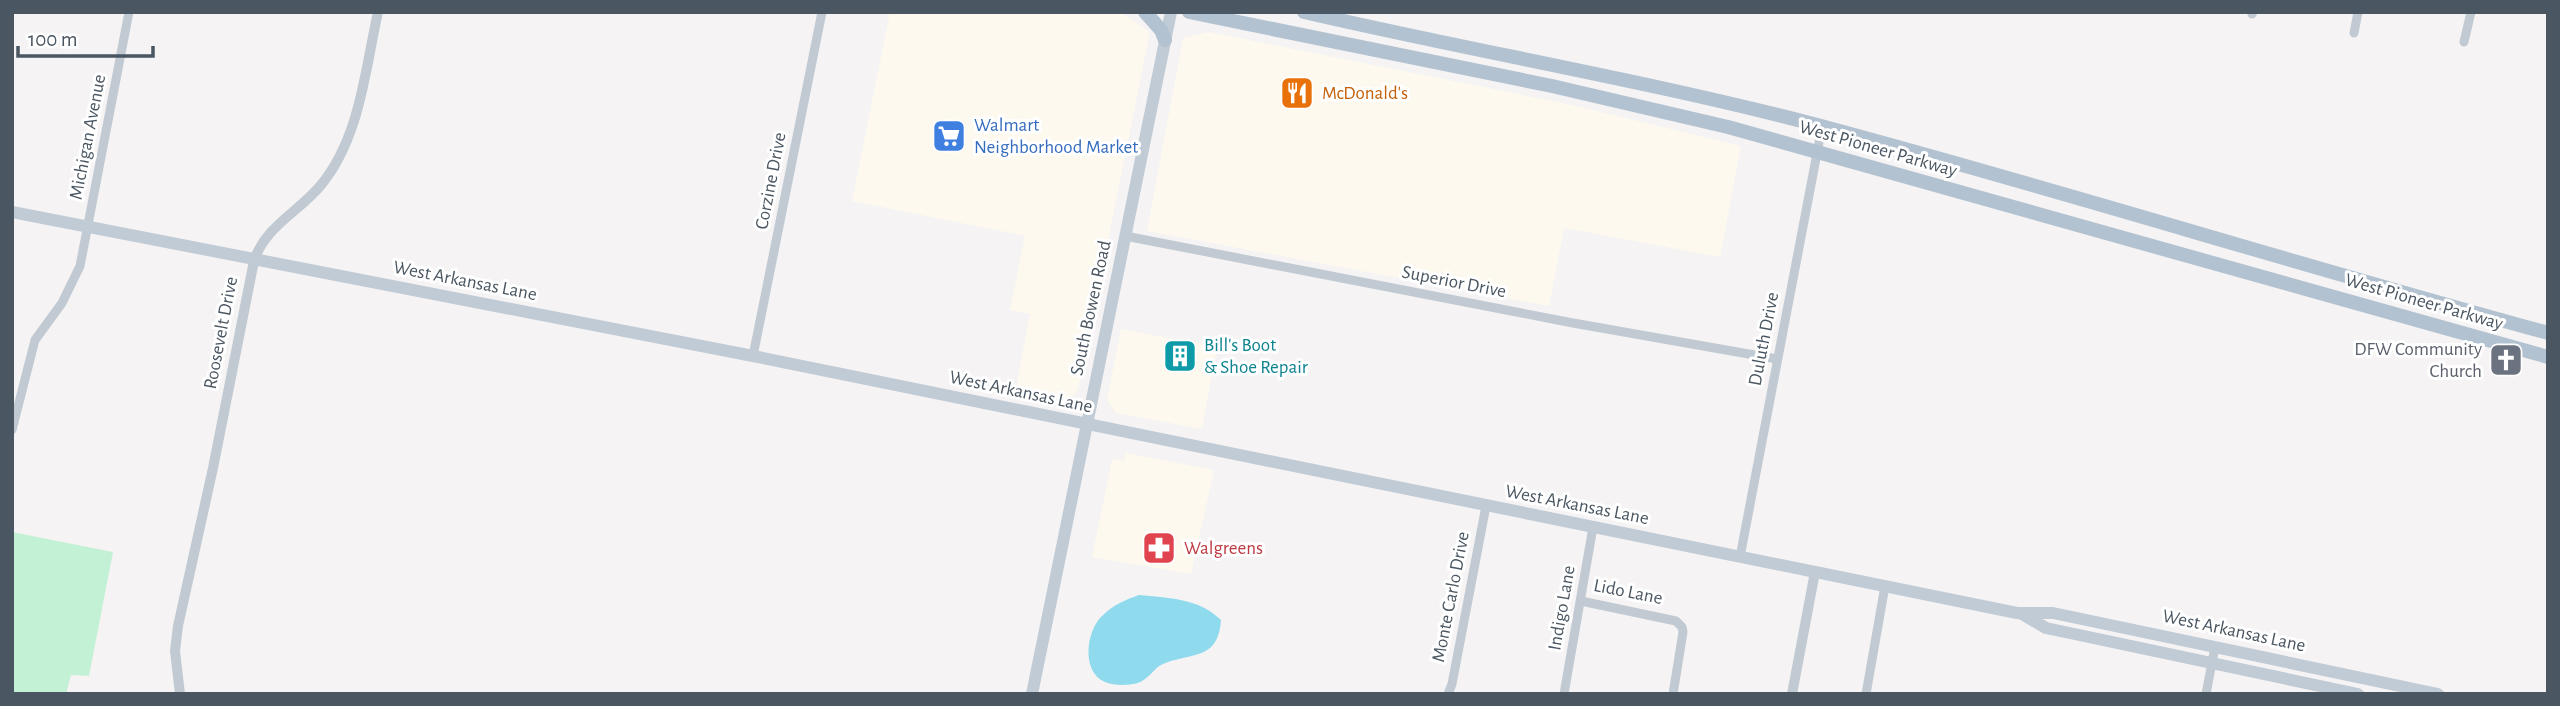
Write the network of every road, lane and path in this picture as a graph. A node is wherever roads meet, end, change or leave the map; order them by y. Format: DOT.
graph roads {
  1 [pos="129,12"];
  2 [pos="378,12"];
  3 [pos="822,12"];
  4 [pos="1145,12"];
  5 [pos="1171,12"];
  6 [pos="1189,12"];
  7 [pos="1304,12"];
  8 [pos="2358,12"];
  9 [pos="2471,12"];
  10 [pos="2354,33"];
  11 [pos="1165,40"];
  12 [pos="1446,41"];
  13 [pos="2465,42"];
  14 [pos="1437,63"];
  15 [pos="1822,127"];
  16 [pos="1818,152"];
  17 [pos="2106,206"];
  18 [pos="12,212"];
  19 [pos="89,228"];
  20 [pos="2099,230"];
  21 [pos="1125,236"];
  22 [pos="254,261"];
  23 [pos="2548,333"];
  24 [pos="753,356"];
  25 [pos="2548,357"];
  26 [pos="1777,359"];
  27 [pos="1087,425"];
  28 [pos="12,430"];
  29 [pos="1486,506"];
  30 [pos="1593,527"];
  31 [pos="1741,557"];
  32 [pos="1815,572"];
  33 [pos="1885,586"];
  34 [pos="1581,601"];
  35 [pos="2022,614"];
  36 [pos="2215,647"];
  37 [pos="2212,663"];
  38 [pos="180,694"];
  39 [pos="1032,694"];
  40 [pos="1448,694"];
  41 [pos="1564,694"];
  42 [pos="1673,694"];
  43 [pos="1792,694"];
  44 [pos="1866,694"];
  45 [pos="2206,694"];
  46 [pos="2358,694"];
  47 [pos="2438,694"];
  1 -- 19 [label="street, Michigan Avenue"];
  2 -- 22 [label="street, Roosevelt Drive"];
  3 -- 24 [label="street, Corzine Drive"];
  4 -- 11 [label="main road"];
  5 -- 11 [label="main road, South Bowen Road"];
  6 -- 14 [label="main road, West Pioneer Parkway"];
  7 -- 12 [label="main road, West Pioneer Parkway"];
  8 -- 10 [label="street"];
  9 -- 13 [label="street"];
  11 -- 21 [label="main road, South Bowen Road"];
  12 -- 14 [label="main road"];
  12 -- 15 [label="main road, West Pioneer Parkway"];
  14 -- 16 [label="main road, West Pioneer Parkway"];
  15 -- 16 [label="street, Duluth Drive"];
  15 -- 17 [label="main road, West Pioneer Parkway"];
  16 -- 20 [label="main road, West Pioneer Parkway"];
  16 -- 26 [label="street, Duluth Drive"];
  17 -- 20 [label="main road"];
  17 -- 23 [label="main road, West Pioneer Parkway"];
  18 -- 19 [label="main road, West Arkansas Lane"];
  19 -- 22 [label="main road, West Arkansas Lane"];
  19 -- 28 [label="street, Michigan Avenue"];
  20 -- 25 [label="main road, West Pioneer Parkway"];
  21 -- 26 [label="street, Superior Drive"];
  21 -- 27 [label="main road, South Bowen Road"];
  22 -- 24 [label="main road, West Arkansas Lane"];
  22 -- 38 [label="street, Roosevelt Drive"];
  24 -- 27 [label="main road, West Arkansas Lane"];
  26 -- 31 [label="street, Duluth Drive"];
  27 -- 29 [label="main road, West Arkansas Lane"];
  27 -- 39 [label="main road, South Bowen Road"];
  29 -- 30 [label="main road, West Arkansas Lane"];
  29 -- 40 [label="street, Monte Carlo Drive"];
  30 -- 31 [label="main road, West Arkansas Lane"];
  30 -- 34 [label="street, Indigo Lane"];
  31 -- 32 [label="main road, West Arkansas Lane"];
  32 -- 33 [label="main road, West Arkansas Lane"];
  32 -- 43 [label="street"];
  33 -- 35 [label="main road, West Arkansas Lane"];
  33 -- 44 [label="street"];
  34 -- 41 [label="street, Indigo Lane"];
  34 -- 42 [label="street, Lido Lane"];
  35 -- 36 [label="main road, West Arkansas Lane"];
  35 -- 37 [label="main road, West Arkansas Lane"];
  36 -- 37 [label="street"];
  36 -- 47 [label="main road, West Arkansas Lane"];
  37 -- 45 [label="street"];
  37 -- 46 [label="main road, West Arkansas Lane"];
}
